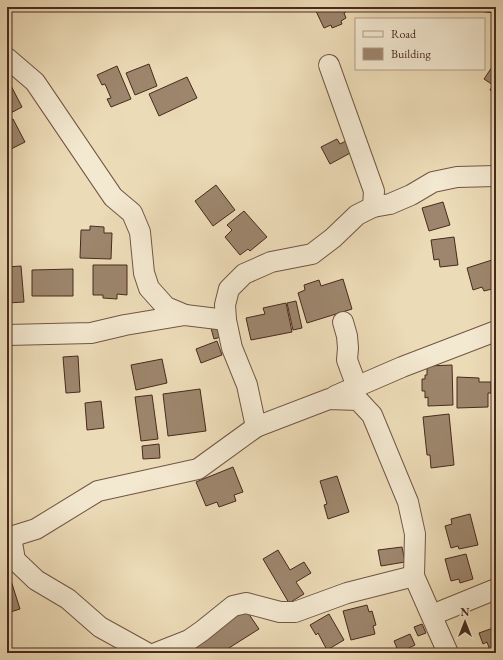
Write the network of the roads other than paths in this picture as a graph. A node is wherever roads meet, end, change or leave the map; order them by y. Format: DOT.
graph roads {
  1 [pos="7,58"];
  2 [pos="329,65"];
  3 [pos="496,176"];
  4 [pos="373,207"];
  5 [pos="185,315"];
  6 [pos="226,320"];
  7 [pos="343,322"];
  8 [pos="496,331"];
  9 [pos="7,335"];
  10 [pos="357,387"];
  11 [pos="329,398"];
  12 [pos="256,427"];
  13 [pos="9,538"];
  14 [pos="414,576"];
  15 [pos="496,589"];
  16 [pos="432,616"];
  17 [pos="147,653"];
  18 [pos="156,653"];
  19 [pos="448,653"];
  1 -- 5 [label="street"];
  2 -- 4 [label="street"];
  3 -- 4 [label="street"];
  4 -- 6 [label="street"];
  5 -- 6 [label="street"];
  5 -- 9 [label="street"];
  6 -- 12 [label="street"];
  7 -- 10 [label="street"];
  8 -- 10 [label="street"];
  10 -- 11 [label="street"];
  11 -- 12 [label="street"];
  11 -- 14 [label="street"];
  12 -- 13 [label="street"];
  13 -- 17 [label="street"];
  14 -- 16 [label="street"];
  14 -- 18 [label="street"];
  15 -- 16 [label="street"];
  16 -- 19 [label="street"];
}
